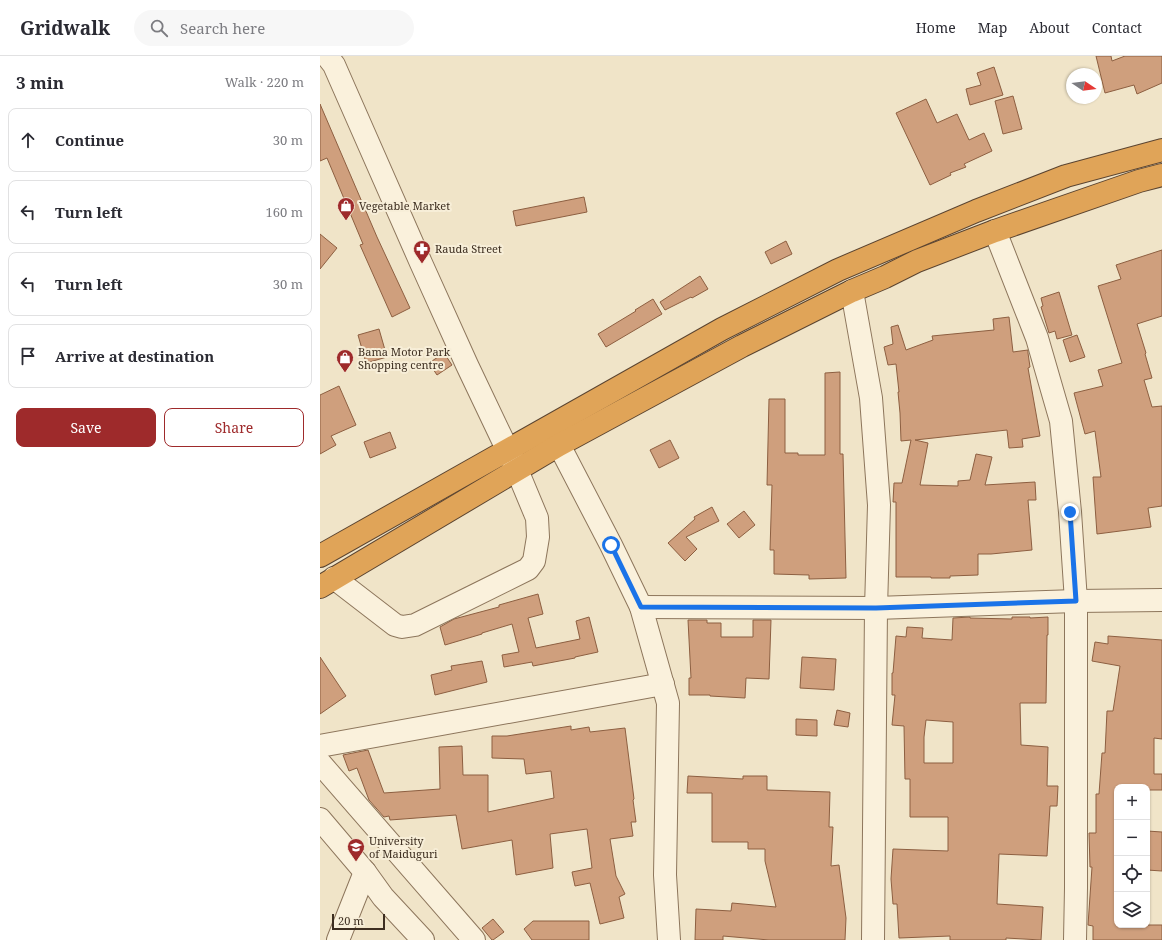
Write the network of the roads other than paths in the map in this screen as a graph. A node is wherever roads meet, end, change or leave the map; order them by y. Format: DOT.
graph roads {
  1 [pos="327,56"];
  2 [pos="1162,150"];
  3 [pos="1162,175"];
  4 [pos="995,231"];
  5 [pos="852,290"];
  6 [pos="777,301"];
  7 [pos="788,322"];
  8 [pos="559,445"];
  9 [pos="507,451"];
  10 [pos="517,470"];
  11 [pos="321,556"];
  12 [pos="327,582"];
  13 [pos="1162,600"];
  14 [pos="1076,601"];
  15 [pos="641,607"];
  16 [pos="876,608"];
  17 [pos="663,684"];
  18 [pos="320,746"];
  19 [pos="320,763"];
  20 [pos="320,819"];
  21 [pos="365,872"];
  22 [pos="338,940"];
  23 [pos="423,940"];
  24 [pos="474,940"];
  25 [pos="669,940"];
  26 [pos="873,940"];
  27 [pos="1075,940"];
  1 -- 9 [label="street"];
  2 -- 6 [label="highway"];
  3 -- 4 [label="highway"];
  4 -- 5 [label="highway"];
  4 -- 14 [label="street"];
  5 -- 7 [label="highway"];
  5 -- 16 [label="street"];
  6 -- 7 [label="highway"];
  6 -- 9 [label="highway"];
  7 -- 8 [label="highway"];
  8 -- 10 [label="highway"];
  8 -- 15 [label="street"];
  9 -- 10 [label="street"];
  9 -- 11 [label="highway"];
  10 -- 12 [label="highway"];
  10 -- 12 [label="street"];
  11 -- 12 [label="highway"];
  13 -- 14 [label="street"];
  14 -- 16 [label="street"];
  14 -- 27 [label="street"];
  15 -- 16 [label="street"];
  15 -- 17 [label="street"];
  16 -- 26 [label="street"];
  17 -- 18 [label="street"];
  17 -- 25 [label="street"];
  19 -- 24 [label="street"];
  20 -- 21 [label="street"];
  21 -- 22 [label="street"];
  21 -- 23 [label="street"];
}
